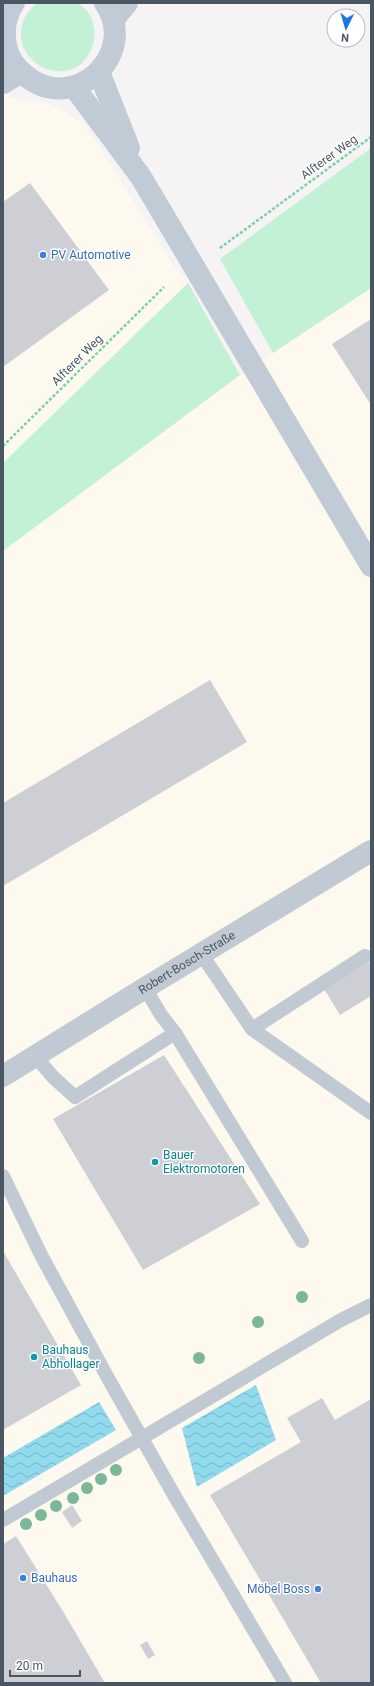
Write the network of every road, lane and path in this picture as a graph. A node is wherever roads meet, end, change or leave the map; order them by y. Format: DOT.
graph roads {
  1 [pos="14,3"];
  2 [pos="127,3"];
  3 [pos="109,12"];
  4 [pos="6,56"];
  5 [pos="99,72"];
  6 [pos="12,78"];
  7 [pos="74,87"];
  8 [pos="371,137"];
  9 [pos="141,176"];
  10 [pos="220,248"];
  11 [pos="164,287"];
  12 [pos="3,446"];
  13 [pos="371,566"];
  14 [pos="371,851"];
  15 [pos="202,955"];
  16 [pos="365,956"];
  17 [pos="145,988"];
  18 [pos="252,1029"];
  19 [pos="175,1033"];
  20 [pos="36,1057"];
  21 [pos="3,1076"];
  22 [pos="371,1113"];
  23 [pos="3,1176"];
  24 [pos="302,1241"];
  25 [pos="371,1305"];
  26 [pos="141,1438"];
  27 [pos="3,1520"];
  28 [pos="285,1683"];
  1 -- 4 [label="main road"];
  2 -- 3 [label="street"];
  3 -- 5 [label="main road"];
  4 -- 6 [label="main road"];
  5 -- 7 [label="main road"];
  5 -- 9 [label="main road"];
  6 -- 7 [label="main road"];
  7 -- 9 [label="main road"];
  8 -- 10 [label="path, Alfterer Weg"];
  9 -- 13 [label="main road"];
  11 -- 12 [label="path, Alfterer Weg"];
  14 -- 15 [label="street, Robert-Bosch-Straße"];
  15 -- 17 [label="street, Robert-Bosch-Straße"];
  15 -- 18 [label="lane"];
  16 -- 18 [label="lane"];
  17 -- 19 [label="lane"];
  17 -- 20 [label="street, Robert-Bosch-Straße"];
  18 -- 22 [label="lane"];
  19 -- 20 [label="lane"];
  19 -- 24 [label="lane"];
  20 -- 21 [label="street, Robert-Bosch-Straße"];
  23 -- 26 [label="lane"];
  25 -- 26 [label="lane"];
  26 -- 27 [label="lane"];
  26 -- 28 [label="lane"];
}
